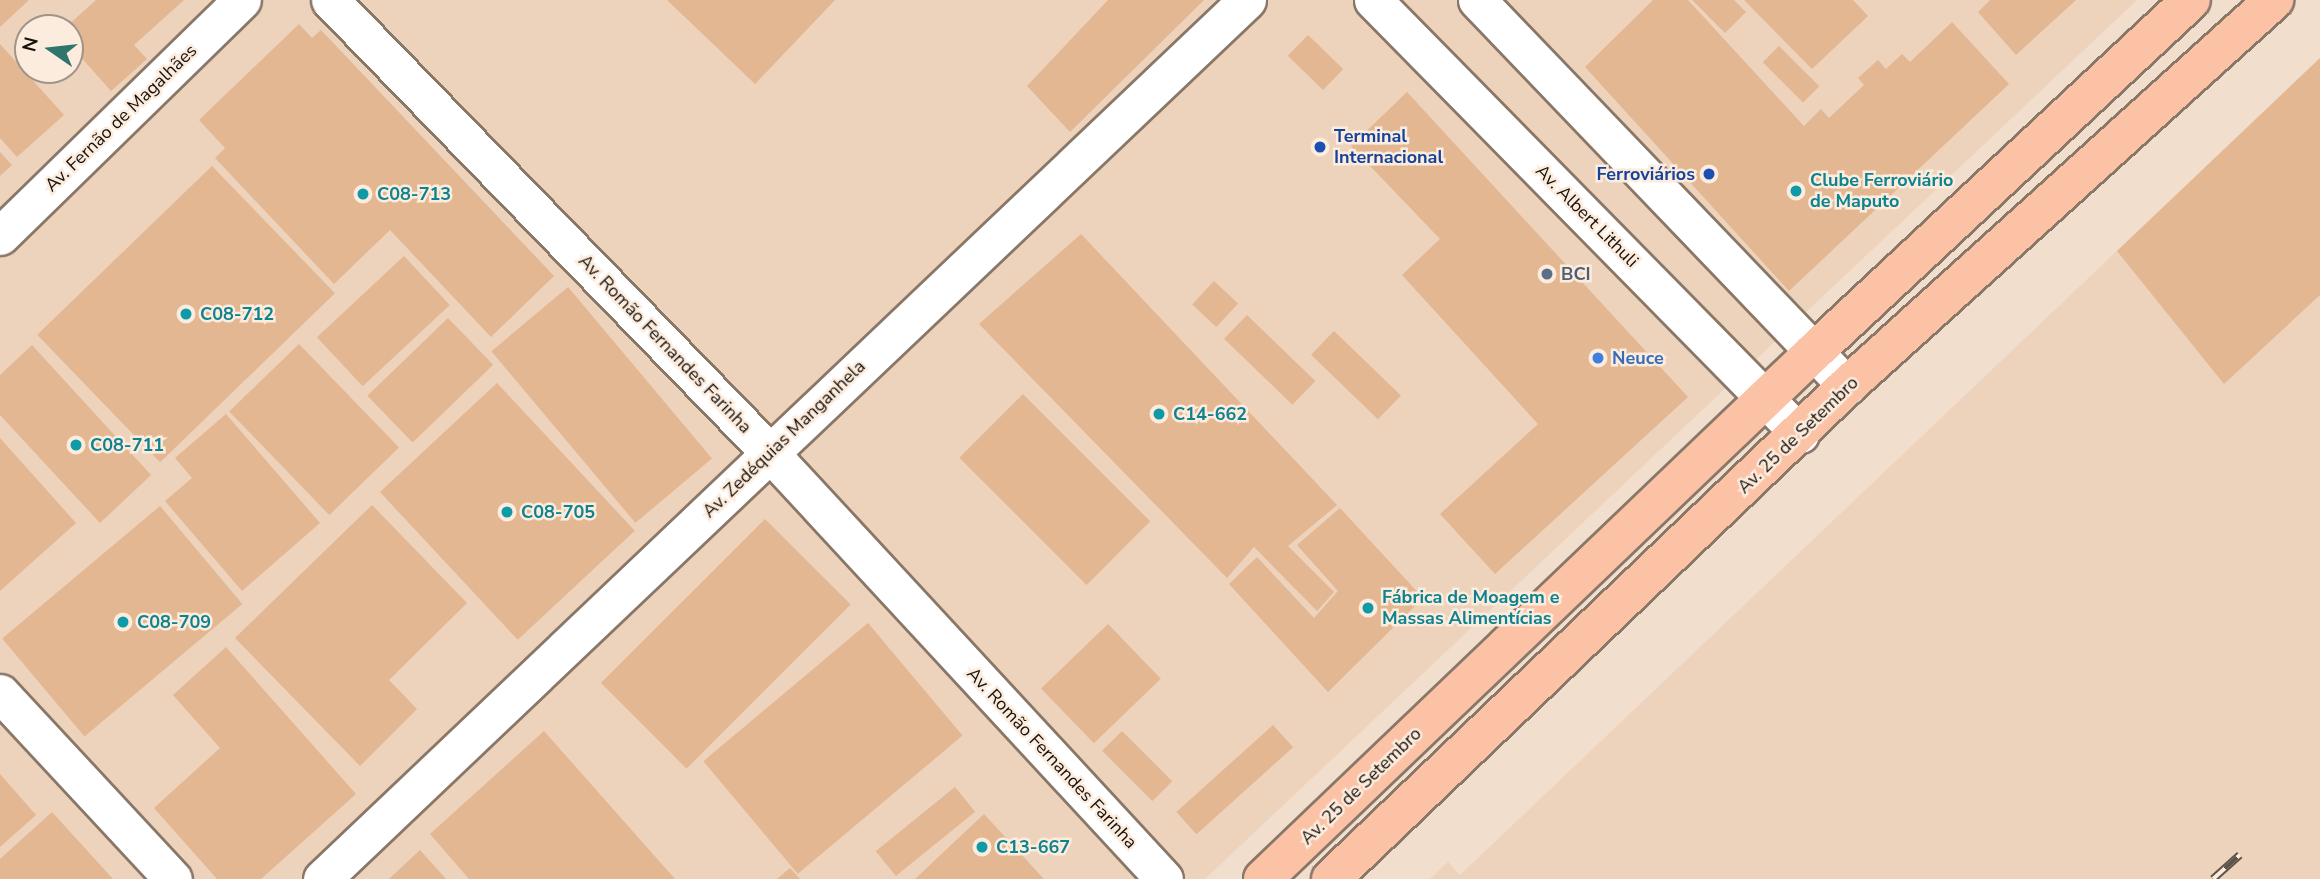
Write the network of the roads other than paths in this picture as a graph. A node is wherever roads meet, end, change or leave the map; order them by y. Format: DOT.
graph roads {
  1 [pos="242,0"];
  2 [pos="330,0"];
  3 [pos="1247,0"];
  4 [pos="1373,0"];
  5 [pos="1478,0"];
  6 [pos="2191,0"];
  7 [pos="2274,0"];
  8 [pos="0,236"];
  9 [pos="1815,351"];
  10 [pos="1847,386"];
  11 [pos="1764,400"];
  12 [pos="1800,434"];
  13 [pos="770,453"];
  14 [pos="0,693"];
  15 [pos="173,879"];
  16 [pos="322,879"];
  17 [pos="1164,879"];
  18 [pos="1263,879"];
  19 [pos="1331,879"];
  1 -- 8 [label="street, Av. Fernão de Magalhães"];
  2 -- 13 [label="street, Av. Romão Fernandes Farinha"];
  3 -- 13 [label="street, Av. Zedéquias Manganhela"];
  4 -- 11 [label="street, Av. Albert Lithuli"];
  5 -- 9 [label="street"];
  6 -- 9 [label="main road, Av. 25 de Setembro"];
  7 -- 10 [label="main road, Av. 25 de Setembro"];
  9 -- 10 [label="street"];
  9 -- 11 [label="main road, Av. 25 de Setembro"];
  10 -- 12 [label="main road, Av. 25 de Setembro"];
  11 -- 12 [label="street, Av. Albert Lithuli"];
  11 -- 18 [label="main road, Av. 25 de Setembro"];
  12 -- 19 [label="main road, Av. 25 de Setembro"];
  13 -- 16 [label="street, Av. Zedéquias Manganhela"];
  13 -- 17 [label="street, Av. Romão Fernandes Farinha"];
  14 -- 15 [label="street"];
}
